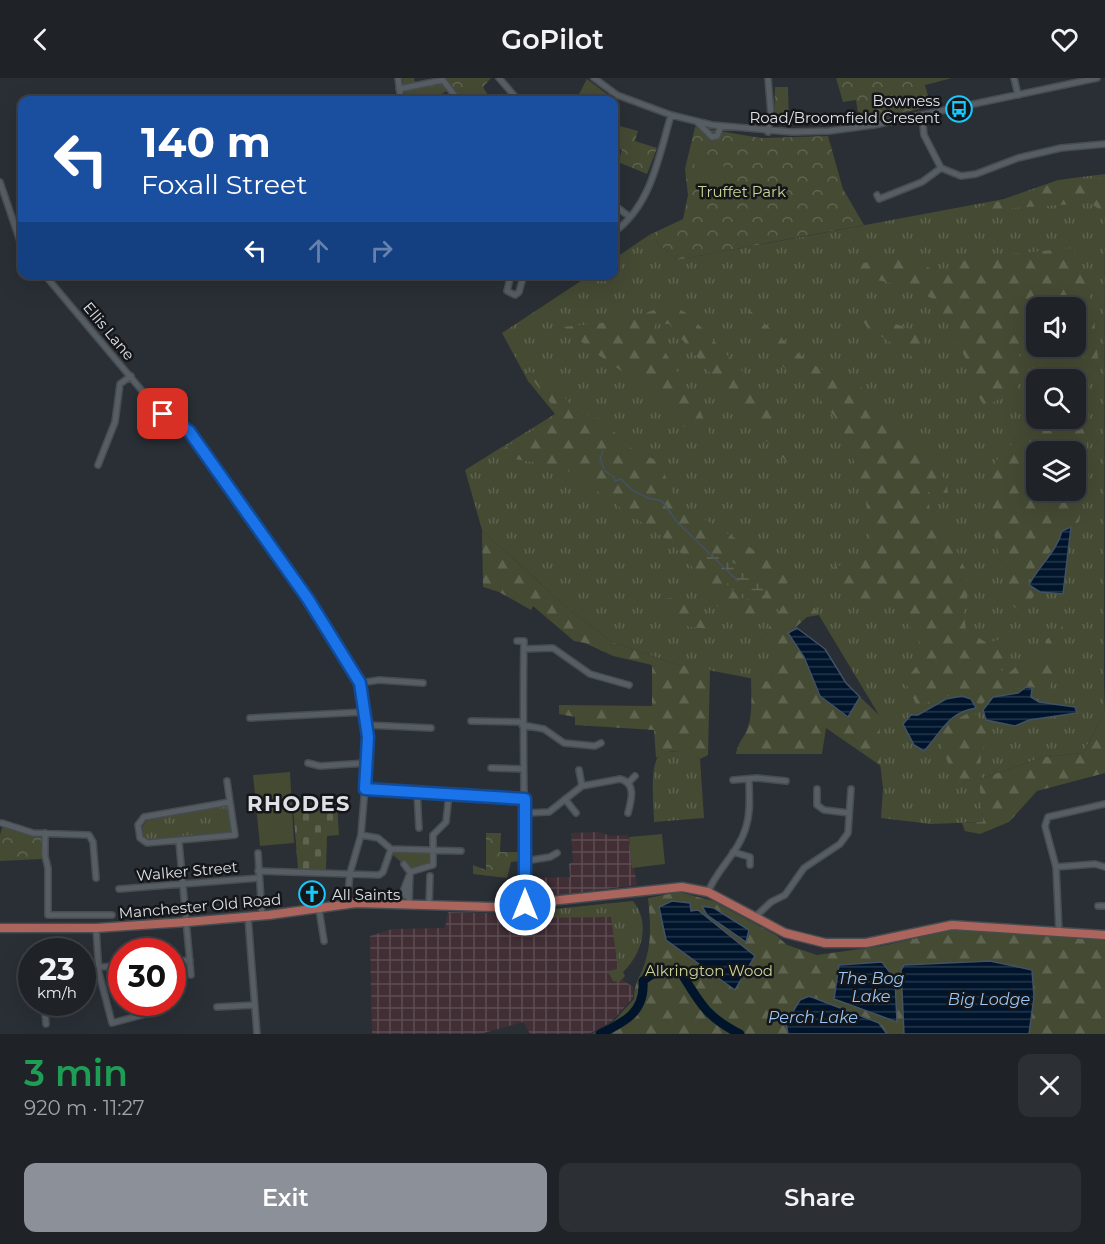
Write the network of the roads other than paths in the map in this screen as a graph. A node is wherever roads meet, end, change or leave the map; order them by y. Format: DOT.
graph roads {
  1 [pos="398,78"];
  2 [pos="500,78"];
  3 [pos="594,78"];
  4 [pos="768,78"];
  5 [pos="1014,78"];
  6 [pos="1097,78"];
  7 [pos="399,90"];
  8 [pos="1018,95"];
  9 [pos="400,96"];
  10 [pos="455,96"];
  11 [pos="515,96"];
  12 [pos="671,115"];
  13 [pos="922,116"];
  14 [pos="697,122"];
  15 [pos="722,126"];
  16 [pos="768,132"];
  17 [pos="1105,144"];
  18 [pos="941,168"];
  19 [pos="0,182"];
  20 [pos="877,195"];
  21 [pos="618,208"];
  22 [pos="630,217"];
  23 [pos="618,228"];
  24 [pos="18,235"];
  25 [pos="48,279"];
  26 [pos="510,279"];
  27 [pos="523,279"];
  28 [pos="131,376"];
  29 [pos="98,465"];
  30 [pos="517,641"];
  31 [pos="524,649"];
  32 [pos="626,676"];
  33 [pos="360,683"];
  34 [pos="423,683"];
  35 [pos="364,712"];
  36 [pos="250,718"];
  37 [pos="471,721"];
  38 [pos="522,723"];
  39 [pos="367,725"];
  40 [pos="431,728"];
  41 [pos="601,743"];
  42 [pos="308,763"];
  43 [pos="367,763"];
  44 [pos="491,768"];
  45 [pos="523,769"];
  46 [pos="579,770"];
  47 [pos="635,776"];
  48 [pos="733,780"];
  49 [pos="749,780"];
  50 [pos="227,781"];
  51 [pos="786,781"];
  52 [pos="628,783"];
  53 [pos="582,786"];
  54 [pos="365,789"];
  55 [pos="818,789"];
  56 [pos="852,789"];
  57 [pos="417,792"];
  58 [pos="449,794"];
  59 [pos="525,799"];
  60 [pos="565,799"];
  61 [pos="230,802"];
  62 [pos="1105,804"];
  63 [pos="526,813"];
  64 [pos="576,813"];
  65 [pos="628,813"];
  66 [pos="849,813"];
  67 [pos="1,825"];
  68 [pos="418,828"];
  69 [pos="45,833"];
  70 [pos="361,835"];
  71 [pos="179,842"];
  72 [pos="391,849"];
  73 [pos="433,850"];
  74 [pos="461,851"];
  75 [pos="733,852"];
  76 [pos="258,853"];
  77 [pos="557,853"];
  78 [pos="525,861"];
  79 [pos="404,864"];
  80 [pos="750,865"];
  81 [pos="1056,867"];
  82 [pos="1105,867"];
  83 [pos="258,871"];
  84 [pos="410,872"];
  85 [pos="350,873"];
  86 [pos="430,876"];
  87 [pos="96,878"];
  88 [pos="258,878"];
  89 [pos="183,884"];
  90 [pos="119,889"];
  91 [pos="708,892"];
  92 [pos="407,901"];
  93 [pos="347,904"];
  94 [pos="429,905"];
  95 [pos="525,905"];
  96 [pos="319,909"];
  97 [pos="112,915"];
  98 [pos="262,916"];
  99 [pos="248,917"];
  100 [pos="754,918"];
  101 [pos="187,922"];
  102 [pos="0,928"];
  103 [pos="96,928"];
  104 [pos="1059,931"];
  105 [pos="1105,935"];
  106 [pos="324,941"];
  107 [pos="186,960"];
  108 [pos="190,960"];
  109 [pos="108,968"];
  110 [pos="99,970"];
  111 [pos="96,971"];
  112 [pos="191,975"];
  113 [pos="254,1005"];
  114 [pos="108,1007"];
  115 [pos="217,1007"];
  116 [pos="45,1016"];
  117 [pos="110,1016"];
  118 [pos="138,1016"];
  119 [pos="46,1024"];
  120 [pos="257,1034"];
  1 -- 7 [label="street"];
  2 -- 11 [label="street"];
  3 -- 12 [label="street"];
  4 -- 16 [label="street"];
  5 -- 8 [label="street"];
  6 -- 8 [label="street"];
  7 -- 9 [label="street"];
  7 -- 10 [label="street"];
  8 -- 13 [label="street"];
  12 -- 14 [label="street"];
  12 -- 22 [label="street"];
  13 -- 16 [label="street"];
  13 -- 18 [label="street"];
  14 -- 15 [label="street"];
  14 -- 15 [label="street"];
  15 -- 16 [label="street"];
  17 -- 18 [label="street"];
  18 -- 20 [label="street"];
  19 -- 24 [label="street"];
  21 -- 22 [label="street"];
  22 -- 23 [label="street"];
  25 -- 28 [label="street, Ellis Lane"];
  26 -- 27 [label="street"];
  28 -- 29 [label="street"];
  28 -- 33 [label="street, Ellis Lane"];
  30 -- 31 [label="street"];
  31 -- 32 [label="street"];
  31 -- 38 [label="street"];
  33 -- 34 [label="street"];
  33 -- 35 [label="street"];
  35 -- 36 [label="street"];
  35 -- 39 [label="street"];
  37 -- 38 [label="street"];
  38 -- 41 [label="street"];
  38 -- 45 [label="street"];
  39 -- 40 [label="street"];
  39 -- 43 [label="street"];
  42 -- 43 [label="street"];
  43 -- 54 [label="street"];
  44 -- 45 [label="street"];
  45 -- 59 [label="street"];
  46 -- 53 [label="street"];
  47 -- 52 [label="street"];
  48 -- 49 [label="street"];
  49 -- 51 [label="street"];
  49 -- 75 [label="street"];
  50 -- 61 [label="street"];
  52 -- 53 [label="street"];
  52 -- 65 [label="street"];
  53 -- 60 [label="street"];
  54 -- 57 [label="street"];
  54 -- 70 [label="street"];
  55 -- 66 [label="street"];
  56 -- 66 [label="street"];
  57 -- 58 [label="street"];
  57 -- 68 [label="street"];
  58 -- 59 [label="street"];
  58 -- 73 [label="street"];
  59 -- 63 [label="street"];
  60 -- 63 [label="street"];
  60 -- 64 [label="street"];
  61 -- 71 [label="street"];
  61 -- 71 [label="street"];
  62 -- 81 [label="street"];
  63 -- 78 [label="street"];
  66 -- 100 [label="street"];
  67 -- 69 [label="street"];
  69 -- 87 [label="street"];
  69 -- 97 [label="street"];
  70 -- 72 [label="street"];
  70 -- 85 [label="street"];
  71 -- 89 [label="street"];
  72 -- 73 [label="street"];
  72 -- 85 [label="street, Walker Street"];
  73 -- 74 [label="street"];
  73 -- 84 [label="street"];
  75 -- 80 [label="street"];
  75 -- 91 [label="street"];
  76 -- 83 [label="street"];
  77 -- 78 [label="street"];
  78 -- 95 [label="street"];
  79 -- 84 [label="street"];
  81 -- 82 [label="street"];
  81 -- 104 [label="street"];
  83 -- 85 [label="street, Walker Street"];
  83 -- 88 [label="street"];
  84 -- 92 [label="street"];
  84 -- 92 [label="street"];
  85 -- 93 [label="street"];
  86 -- 94 [label="street"];
  88 -- 89 [label="street, Walker Street"];
  88 -- 98 [label="street"];
  89 -- 90 [label="street, Walker Street"];
  89 -- 101 [label="street"];
  91 -- 95 [label="main road, Manchester Old Road"];
  91 -- 100 [label="main road, Manchester Old Road"];
  92 -- 93 [label="main road, Manchester Old Road"];
  92 -- 94 [label="main road, Manchester Old Road"];
  93 -- 96 [label="main road, Manchester Old Road"];
  94 -- 95 [label="main road, Manchester Old Road"];
  96 -- 98 [label="main road, Manchester Old Road"];
  96 -- 106 [label="street"];
  98 -- 99 [label="main road, Manchester Old Road"];
  99 -- 101 [label="main road, Manchester Old Road"];
  99 -- 113 [label="street"];
  100 -- 104 [label="main road, Manchester Old Road"];
  101 -- 103 [label="main road, Manchester Old Road"];
  101 -- 108 [label="street"];
  102 -- 103 [label="main road, Manchester Old Road"];
  103 -- 110 [label="street"];
  104 -- 105 [label="main road, Manchester Old Road"];
  107 -- 108 [label="street"];
  108 -- 112 [label="street"];
  109 -- 110 [label="street"];
  110 -- 111 [label="street"];
  110 -- 114 [label="street"];
  113 -- 115 [label="street"];
  113 -- 120 [label="street"];
  116 -- 119 [label="street"];
  117 -- 118 [label="street"];
}
